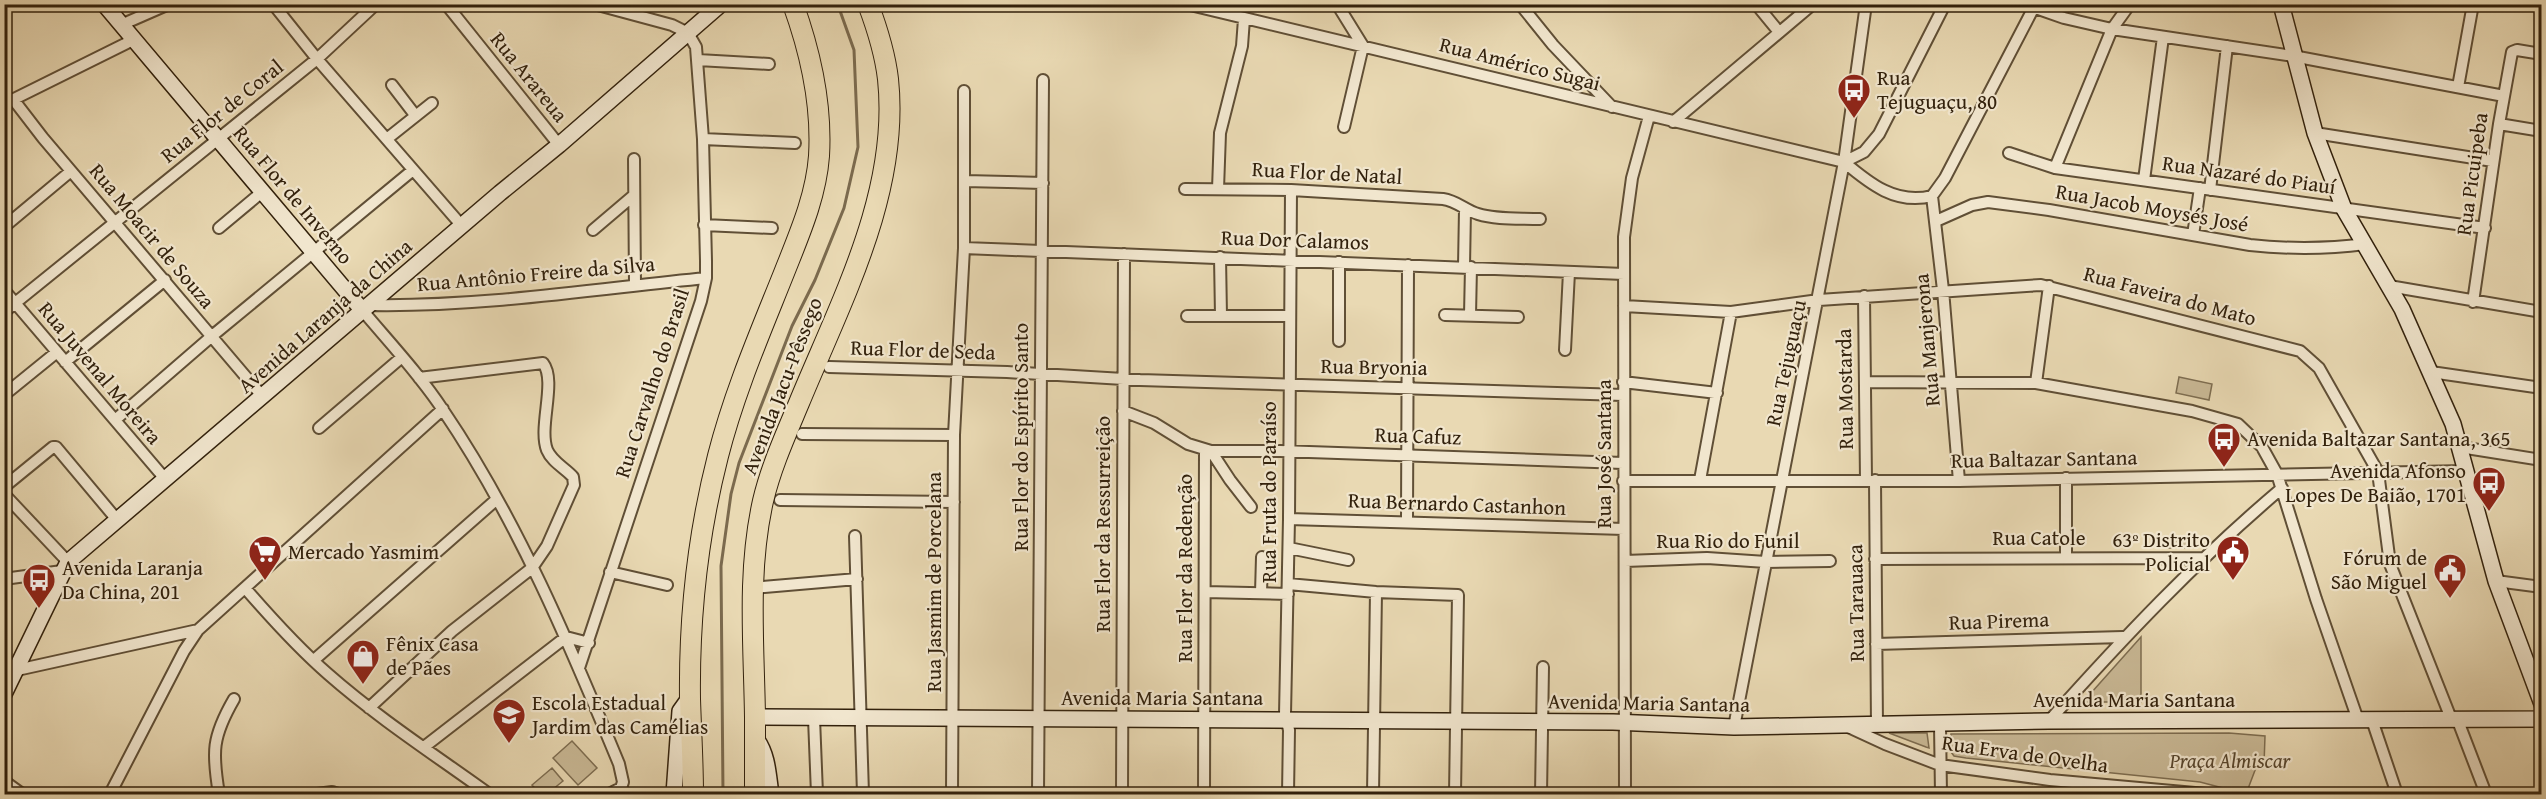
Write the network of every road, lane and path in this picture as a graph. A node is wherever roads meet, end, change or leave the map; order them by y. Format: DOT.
graph roads {
  1 [pos="104,4"];
  2 [pos="169,4"];
  3 [pos="273,4"];
  4 [pos="376,4"];
  5 [pos="447,4"];
  6 [pos="594,4"];
  7 [pos="721,4"];
  8 [pos="793,4"];
  9 [pos="868,4"];
  10 [pos="1186,4"];
  11 [pos="1337,4"];
  12 [pos="1520,4"];
  13 [pos="1756,4"];
  14 [pos="1814,4"];
  15 [pos="1866,4"];
  16 [pos="1945,4"];
  17 [pos="2130,4"];
  18 [pos="2281,4"];
  19 [pos="2473,4"];
  20 [pos="2029,7"];
  21 [pos="1244,19"];
  22 [pos="121,25"];
  23 [pos="2112,29"];
  24 [pos="1779,32"];
  25 [pos="687,33"];
  26 [pos="2163,37"];
  27 [pos="133,40"];
  28 [pos="1363,46"];
  29 [pos="2227,46"];
  30 [pos="2541,54"];
  31 [pos="2294,56"];
  32 [pos="317,59"];
  33 [pos="698,60"];
  34 [pos="769,64"];
  35 [pos="1043,80"];
  36 [pos="392,85"];
  37 [pos="2458,87"];
  38 [pos="964,91"];
  39 [pos="2504,96"];
  40 [pos="9,102"];
  41 [pos="432,103"];
  42 [pos="1612,107"];
  43 [pos="415,115"];
  44 [pos="1649,116"];
  45 [pos="1673,122"];
  46 [pos="2499,124"];
  47 [pos="1344,127"];
  48 [pos="2541,132"];
  49 [pos="2315,133"];
  50 [pos="388,138"];
  51 [pos="219,139"];
  52 [pos="703,139"];
  53 [pos="795,142"];
  54 [pos="559,145"];
  55 [pos="2009,153"];
  56 [pos="634,159"];
  57 [pos="2493,161"];
  58 [pos="1844,162"];
  59 [pos="2055,168"];
  60 [pos="413,170"];
  61 [pos="71,171"];
  62 [pos="2144,180"];
  63 [pos="965,182"];
  64 [pos="1043,183"];
  65 [pos="1185,189"];
  66 [pos="1218,189"];
  67 [pos="2205,189"];
  68 [pos="1292,190"];
  69 [pos="262,192"];
  70 [pos="633,196"];
  71 [pos="1932,196"];
  72 [pos="1465,208"];
  73 [pos="2344,209"];
  74 [pos="1540,219"];
  75 [pos="1936,221"];
  76 [pos="115,222"];
  77 [pos="704,225"];
  78 [pos="462,226"];
  79 [pos="4,227"];
  80 [pos="219,228"];
  81 [pos="772,228"];
  82 [pos="2485,228"];
  83 [pos="592,230"];
  84 [pos="2193,236"];
  85 [pos="2365,243"];
  86 [pos="964,248"];
  87 [pos="315,252"];
  88 [pos="1043,253"];
  89 [pos="1124,254"];
  90 [pos="1220,257"];
  91 [pos="1289,260"];
  92 [pos="1339,262"];
  93 [pos="1408,265"];
  94 [pos="1467,267"];
  95 [pos="1569,272"];
  96 [pos="1624,274"];
  97 [pos="706,278"];
  98 [pos="165,280"];
  99 [pos="635,285"];
  100 [pos="2049,286"];
  101 [pos="2389,286"];
  102 [pos="4,290"];
  103 [pos="1943,290"];
  104 [pos="1864,296"];
  105 [pos="1819,300"];
  106 [pos="2473,302"];
  107 [pos="15,303"];
  108 [pos="1624,306"];
  109 [pos="366,308"];
  110 [pos="4,312"];
  111 [pos="1731,312"];
  112 [pos="2541,312"];
  113 [pos="1445,315"];
  114 [pos="1470,315"];
  115 [pos="1187,316"];
  116 [pos="1221,316"];
  117 [pos="1289,316"];
  118 [pos="1518,317"];
  119 [pos="212,336"];
  120 [pos="1339,341"];
  121 [pos="1565,350"];
  122 [pos="57,352"];
  123 [pos="402,357"];
  124 [pos="65,362"];
  125 [pos="829,367"];
  126 [pos="956,370"];
  127 [pos="2431,372"];
  128 [pos="1041,375"];
  129 [pos="419,378"];
  130 [pos="1123,379"];
  131 [pos="1623,382"];
  132 [pos="1865,382"];
  133 [pos="1950,382"];
  134 [pos="2036,382"];
  135 [pos="1289,384"];
  136 [pos="1407,387"];
  137 [pos="2541,388"];
  138 [pos="1717,393"];
  139 [pos="4,395"];
  140 [pos="1623,395"];
  141 [pos="263,397"];
  142 [pos="443,410"];
  143 [pos="1123,411"];
  144 [pos="115,420"];
  145 [pos="318,428"];
  146 [pos="802,434"];
  147 [pos="954,435"];
  148 [pos="2460,447"];
  149 [pos="1208,451"];
  150 [pos="1289,451"];
  151 [pos="1407,455"];
  152 [pos="2541,460"];
  153 [pos="1623,463"];
  154 [pos="2466,471"];
  155 [pos="2378,472"];
  156 [pos="2277,474"];
  157 [pos="2066,478"];
  158 [pos="166,480"];
  159 [pos="1700,480"];
  160 [pos="1782,480"];
  161 [pos="1623,481"];
  162 [pos="1870,481"];
  163 [pos="1959,481"];
  164 [pos="4,487"];
  165 [pos="2282,488"];
  166 [pos="4,494"];
  167 [pos="497,499"];
  168 [pos="780,500"];
  169 [pos="954,502"];
  170 [pos="10,506"];
  171 [pos="1251,507"];
  172 [pos="1290,519"];
  173 [pos="118,520"];
  174 [pos="1407,522"];
  175 [pos="1624,529"];
  176 [pos="855,536"];
  177 [pos="1289,548"];
  178 [pos="1262,557"];
  179 [pos="2066,557"];
  180 [pos="2203,558"];
  181 [pos="1875,559"];
  182 [pos="1348,560"];
  183 [pos="1625,561"];
  184 [pos="1830,561"];
  185 [pos="1766,562"];
  186 [pos="65,566"];
  187 [pos="532,568"];
  188 [pos="610,572"];
  189 [pos="4,579"];
  190 [pos="857,579"];
  191 [pos="2496,581"];
  192 [pos="667,585"];
  193 [pos="2541,587"];
  194 [pos="244,588"];
  195 [pos="752,588"];
  196 [pos="1288,589"];
  197 [pos="1205,592"];
  198 [pos="1376,592"];
  199 [pos="1261,593"];
  200 [pos="198,630"];
  201 [pos="566,637"];
  202 [pos="2123,637"];
  203 [pos="589,643"];
  204 [pos="1876,644"];
  205 [pos="314,660"];
  206 [pos="2534,666"];
  207 [pos="1542,667"];
  208 [pos="579,668"];
  209 [pos="17,670"];
  210 [pos="4,694"];
  211 [pos="690,697"];
  212 [pos="234,699"];
  213 [pos="2541,704"];
  214 [pos="369,708"];
  215 [pos="814,718"];
  216 [pos="861,718"];
  217 [pos="953,719"];
  218 [pos="1038,719"];
  219 [pos="1123,719"];
  220 [pos="1204,719"];
  221 [pos="1287,719"];
  222 [pos="2541,719"];
  223 [pos="1374,720"];
  224 [pos="2365,720"];
  225 [pos="2049,721"];
  226 [pos="2455,721"];
  227 [pos="1456,722"];
  228 [pos="1542,722"];
  229 [pos="1625,723"];
  230 [pos="1940,725"];
  231 [pos="1845,726"];
  232 [pos="1877,726"];
  233 [pos="755,727"];
  234 [pos="1734,727"];
  235 [pos="424,747"];
  236 [pos="1940,765"];
  237 [pos="4,781"];
  238 [pos="22,795"];
  239 [pos="110,795"];
  240 [pos="219,795"];
  241 [pos="317,795"];
  242 [pos="338,795"];
  243 [pos="489,795"];
  244 [pos="609,795"];
  245 [pos="674,795"];
  246 [pos="693,795"];
  247 [pos="755,795"];
  248 [pos="771,795"];
  249 [pos="817,795"];
  250 [pos="863,795"];
  251 [pos="952,795"];
  252 [pos="1038,795"];
  253 [pos="1122,795"];
  254 [pos="1204,795"];
  255 [pos="1288,795"];
  256 [pos="1373,795"];
  257 [pos="1455,795"];
  258 [pos="1541,795"];
  259 [pos="1625,795"];
  260 [pos="1941,795"];
  261 [pos="2206,795"];
  262 [pos="2397,795"];
  263 [pos="2486,795"];
  1 -- 22 [label="street, Rua Flor de Inverno"];
  2 -- 22 [label="street"];
  3 -- 32 [label="street"];
  4 -- 32 [label="street, Rua Flor de Coral"];
  5 -- 54 [label="street, Rua Arareua"];
  6 -- 25 [label="street"];
  7 -- 25 [label="street, Avenida Laranja da China"];
  8 -- 211 [label="highway, Avenida Jacu-Pêssego"];
  9 -- 195 [label="highway, Avenida Jacu-Pêssego"];
  10 -- 21 [label="street, Rua Américo Sugai"];
  11 -- 28 [label="street"];
  12 -- 42 [label="street"];
  13 -- 24 [label="street"];
  14 -- 24 [label="street"];
  15 -- 58 [label="street, Rua Tejuguaçu"];
  16 -- 58 [label="street"];
  17 -- 23 [label="street"];
  18 -- 31 [label="street"];
  19 -- 37 [label="street"];
  20 -- 23 [label="street"];
  20 -- 71 [label="street"];
  21 -- 28 [label="street, Rua Américo Sugai"];
  21 -- 66 [label="street"];
  22 -- 27 [label="street, Rua Flor de Inverno"];
  23 -- 26 [label="street"];
  23 -- 59 [label="street"];
  24 -- 45 [label="street"];
  25 -- 33 [label="street, Rua Carvalho do Brasil"];
  25 -- 54 [label="street, Avenida Laranja da China"];
  26 -- 29 [label="street"];
  26 -- 62 [label="street"];
  27 -- 40 [label="street"];
  27 -- 51 [label="street, Rua Flor de Inverno"];
  28 -- 42 [label="street, Rua Américo Sugai"];
  28 -- 47 [label="street"];
  29 -- 31 [label="street"];
  29 -- 67 [label="street"];
  30 -- 39 [label="street, Rua Picuipeba"];
  31 -- 37 [label="street"];
  31 -- 49 [label="street"];
  32 -- 50 [label="street"];
  32 -- 51 [label="street, Rua Flor de Coral"];
  33 -- 34 [label="street"];
  33 -- 52 [label="street, Rua Carvalho do Brasil"];
  35 -- 64 [label="street, Rua Flor do Espírito Santo"];
  36 -- 43 [label="street"];
  37 -- 39 [label="street"];
  38 -- 63 [label="street"];
  39 -- 46 [label="street, Rua Picuipeba"];
  40 -- 61 [label="street, Rua Moacir de Souza"];
  41 -- 43 [label="street"];
  42 -- 44 [label="street, Rua Américo Sugai"];
  43 -- 50 [label="street"];
  44 -- 45 [label="street, Rua Américo Sugai"];
  44 -- 96 [label="street, Rua José Santana"];
  45 -- 58 [label="street, Rua Américo Sugai"];
  46 -- 48 [label="street"];
  46 -- 57 [label="street, Rua Picuipeba"];
  49 -- 57 [label="street"];
  49 -- 73 [label="street"];
  50 -- 60 [label="street"];
  51 -- 69 [label="street, Rua Flor de Inverno"];
  51 -- 76 [label="street, Rua Flor de Coral"];
  52 -- 53 [label="street"];
  52 -- 77 [label="street, Rua Carvalho do Brasil"];
  54 -- 78 [label="street, Avenida Laranja da China"];
  55 -- 59 [label="street, Rua Nazaré do Piauí"];
  56 -- 70 [label="street"];
  57 -- 82 [label="street, Rua Picuipeba"];
  58 -- 71 [label="street"];
  58 -- 105 [label="street, Rua Tejuguaçu"];
  59 -- 62 [label="street, Rua Nazaré do Piauí"];
  60 -- 78 [label="street"];
  60 -- 87 [label="street"];
  61 -- 76 [label="street, Rua Moacir de Souza"];
  61 -- 79 [label="street"];
  62 -- 67 [label="street, Rua Nazaré do Piauí"];
  63 -- 64 [label="street"];
  63 -- 86 [label="street"];
  64 -- 88 [label="street, Rua Flor do Espírito Santo"];
  65 -- 66 [label="street, Rua Flor de Natal"];
  66 -- 68 [label="street, Rua Flor de Natal"];
  67 -- 73 [label="street, Rua Nazaré do Piauí"];
  67 -- 84 [label="street"];
  68 -- 72 [label="street, Rua Flor de Natal"];
  68 -- 91 [label="street, Rua Fruta do Paraíso"];
  69 -- 80 [label="street"];
  69 -- 87 [label="street, Rua Flor de Inverno"];
  70 -- 83 [label="street"];
  70 -- 99 [label="street"];
  71 -- 75 [label="street, Rua Manjerona"];
  72 -- 74 [label="street, Rua Flor de Natal"];
  72 -- 94 [label="street"];
  73 -- 82 [label="street, Rua Nazaré do Piauí"];
  73 -- 85 [label="street"];
  75 -- 84 [label="street, Rua Jacob Moysés José"];
  75 -- 103 [label="street, Rua Manjerona"];
  76 -- 98 [label="street, Rua Moacir de Souza"];
  76 -- 107 [label="street, Rua Flor de Coral"];
  77 -- 81 [label="street"];
  77 -- 97 [label="street, Rua Carvalho do Brasil"];
  78 -- 109 [label="street, Avenida Laranja da China"];
  82 -- 106 [label="street, Rua Picuipeba"];
  84 -- 85 [label="street, Rua Jacob Moysés José"];
  85 -- 101 [label="street"];
  86 -- 88 [label="street, Rua Dor Calamos"];
  86 -- 126 [label="street, Rua Jasmim de Porcelana"];
  87 -- 109 [label="street, Rua Flor de Inverno"];
  87 -- 119 [label="street"];
  88 -- 89 [label="street, Rua Dor Calamos"];
  88 -- 128 [label="street, Rua Flor do Espírito Santo"];
  89 -- 90 [label="street, Rua Dor Calamos"];
  89 -- 130 [label="street, Rua Flor da Ressurreição"];
  90 -- 91 [label="street, Rua Dor Calamos"];
  90 -- 116 [label="street"];
  91 -- 92 [label="street, Rua Dor Calamos"];
  91 -- 117 [label="street, Rua Fruta do Paraíso"];
  92 -- 93 [label="street, Rua Dor Calamos"];
  92 -- 120 [label="street"];
  93 -- 94 [label="street, Rua Dor Calamos"];
  93 -- 136 [label="street"];
  94 -- 95 [label="street, Rua Dor Calamos"];
  94 -- 114 [label="street"];
  95 -- 96 [label="street, Rua Dor Calamos"];
  95 -- 121 [label="street"];
  96 -- 108 [label="street, Rua José Santana"];
  97 -- 99 [label="street, Rua Antônio Freire da Silva"];
  97 -- 188 [label="street, Rua Carvalho do Brasil"];
  98 -- 119 [label="street, Rua Moacir de Souza"];
  98 -- 124 [label="street"];
  99 -- 109 [label="street, Rua Antônio Freire da Silva"];
  100 -- 103 [label="street, Rua Faveira do Mato"];
  100 -- 134 [label="street"];
  100 -- 155 [label="street, Rua Faveira do Mato"];
  101 -- 106 [label="street"];
  101 -- 127 [label="street"];
  102 -- 107 [label="street, Rua Juvenal Moreira"];
  103 -- 104 [label="street, Rua Faveira do Mato"];
  103 -- 133 [label="street, Rua Manjerona"];
  104 -- 105 [label="street, Rua Faveira do Mato"];
  104 -- 132 [label="street, Rua Mostarda"];
  105 -- 111 [label="street, Rua Faveira do Mato"];
  105 -- 160 [label="street, Rua Tejuguaçu"];
  106 -- 112 [label="street"];
  107 -- 110 [label="street, Rua Flor de Coral"];
  107 -- 122 [label="street, Rua Juvenal Moreira"];
  108 -- 111 [label="street, Rua Faveira do Mato"];
  108 -- 131 [label="street, Rua José Santana"];
  109 -- 123 [label="street, Rua Flor de Inverno"];
  109 -- 141 [label="street, Avenida Laranja da China"];
  111 -- 138 [label="street"];
  113 -- 114 [label="street"];
  114 -- 118 [label="street"];
  115 -- 116 [label="street"];
  116 -- 117 [label="street"];
  117 -- 135 [label="street, Rua Fruta do Paraíso"];
  119 -- 141 [label="street, Rua Moacir de Souza"];
  119 -- 144 [label="street"];
  122 -- 124 [label="street, Rua Juvenal Moreira"];
  122 -- 139 [label="street"];
  123 -- 129 [label="street, Rua Flor de Inverno"];
  123 -- 145 [label="street"];
  124 -- 144 [label="street, Rua Juvenal Moreira"];
  125 -- 126 [label="street, Rua Flor de Seda"];
  126 -- 128 [label="street, Rua Flor de Seda"];
  126 -- 147 [label="street, Rua Jasmim de Porcelana"];
  127 -- 137 [label="street"];
  127 -- 148 [label="street"];
  128 -- 130 [label="street, Rua Flor de Seda"];
  128 -- 218 [label="street, Rua Flor do Espírito Santo"];
  129 -- 142 [label="street, Rua Flor de Inverno"];
  129 -- 187 [label="street"];
  130 -- 135 [label="street, Rua Bryonia"];
  130 -- 143 [label="street, Rua Flor da Ressurreição"];
  131 -- 138 [label="street"];
  131 -- 140 [label="street, Rua José Santana"];
  132 -- 133 [label="street"];
  132 -- 162 [label="street, Rua Mostarda"];
  133 -- 134 [label="street"];
  133 -- 163 [label="street, Rua Manjerona"];
  134 -- 156 [label="street"];
  135 -- 136 [label="street, Rua Bryonia"];
  135 -- 150 [label="street, Rua Fruta do Paraíso"];
  136 -- 140 [label="street, Rua Bryonia"];
  136 -- 151 [label="street"];
  138 -- 159 [label="street"];
  140 -- 153 [label="street, Rua José Santana"];
  141 -- 158 [label="street, Avenida Laranja da China"];
  142 -- 167 [label="street, Rua Flor de Inverno"];
  142 -- 194 [label="street"];
  143 -- 149 [label="street"];
  143 -- 219 [label="street, Rua Flor da Ressurreição"];
  144 -- 158 [label="street, Rua Juvenal Moreira"];
  146 -- 147 [label="street"];
  147 -- 169 [label="street, Rua Jasmim de Porcelana"];
  148 -- 152 [label="street"];
  148 -- 154 [label="street"];
  149 -- 150 [label="street, Rua Cafuz"];
  149 -- 171 [label="street"];
  149 -- 197 [label="street, Rua Flor da Redenção"];
  150 -- 151 [label="street, Rua Cafuz"];
  150 -- 172 [label="street, Rua Fruta do Paraíso"];
  151 -- 153 [label="street, Rua Cafuz"];
  151 -- 174 [label="street"];
  153 -- 161 [label="street, Rua José Santana"];
  154 -- 155 [label="street, Rua Baltazar Santana"];
  154 -- 191 [label="street"];
  155 -- 156 [label="street, Rua Baltazar Santana"];
  155 -- 226 [label="street, Rua Faveira do Mato"];
  156 -- 157 [label="street, Rua Baltazar Santana"];
  156 -- 165 [label="street"];
  157 -- 163 [label="street, Rua Baltazar Santana"];
  157 -- 179 [label="street"];
  158 -- 173 [label="street, Avenida Laranja da China"];
  159 -- 160 [label="street, Rua Baltazar Santana"];
  159 -- 161 [label="street, Rua Baltazar Santana"];
  160 -- 162 [label="street, Rua Baltazar Santana"];
  160 -- 185 [label="street, Rua Tejuguaçu"];
  161 -- 175 [label="street, Rua José Santana"];
  162 -- 163 [label="street, Rua Baltazar Santana"];
  162 -- 181 [label="street, Rua Tarauaca"];
  164 -- 173 [label="street"];
  165 -- 180 [label="street"];
  165 -- 224 [label="street"];
  166 -- 170 [label="street"];
  167 -- 187 [label="street, Rua Flor de Inverno"];
  167 -- 205 [label="street"];
  168 -- 169 [label="street"];
  169 -- 217 [label="street, Rua Jasmim de Porcelana"];
  170 -- 186 [label="street"];
  172 -- 174 [label="street, Rua Bernardo Castanhon"];
  172 -- 177 [label="street, Rua Fruta do Paraíso"];
  173 -- 186 [label="street, Avenida Laranja da China"];
  174 -- 175 [label="street, Rua Bernardo Castanhon"];
  175 -- 183 [label="street, Rua José Santana"];
  176 -- 190 [label="street"];
  177 -- 182 [label="street"];
  177 -- 196 [label="street, Rua Fruta do Paraíso"];
  178 -- 199 [label="street"];
  179 -- 180 [label="street, Rua Catole"];
  179 -- 181 [label="street, Rua Catole"];
  180 -- 202 [label="street"];
  181 -- 204 [label="street, Rua Tarauaca"];
  183 -- 185 [label="street, Rua Rio do Funil"];
  183 -- 229 [label="street, Rua José Santana"];
  184 -- 185 [label="street, Rua Rio do Funil"];
  185 -- 234 [label="street, Rua Tejuguaçu"];
  186 -- 189 [label="street"];
  186 -- 209 [label="street, Avenida Laranja da China"];
  187 -- 201 [label="street, Rua Flor de Inverno"];
  187 -- 214 [label="street"];
  188 -- 192 [label="street"];
  188 -- 203 [label="street, Rua Carvalho do Brasil"];
  190 -- 195 [label="street"];
  190 -- 216 [label="street"];
  191 -- 193 [label="street"];
  191 -- 206 [label="street"];
  194 -- 200 [label="street"];
  194 -- 205 [label="street"];
  195 -- 233 [label="highway, Avenida Jacu-Pêssego"];
  196 -- 198 [label="street"];
  196 -- 199 [label="street"];
  196 -- 221 [label="street, Rua Fruta do Paraíso"];
  197 -- 199 [label="street"];
  197 -- 220 [label="street, Rua Flor da Redenção"];
  198 -- 223 [label="street"];
  198 -- 227 [label="street"];
  200 -- 209 [label="street"];
  200 -- 239 [label="street"];
  201 -- 203 [label="street"];
  201 -- 208 [label="street, Rua Flor de Inverno"];
  201 -- 235 [label="street"];
  202 -- 204 [label="street, Rua Pirema"];
  202 -- 225 [label="street"];
  203 -- 208 [label="street, Rua Carvalho do Brasil"];
  204 -- 232 [label="street, Rua Tarauaca"];
  205 -- 214 [label="street"];
  206 -- 213 [label="street"];
  207 -- 228 [label="street"];
  208 -- 244 [label="street, Rua Flor de Inverno"];
  209 -- 210 [label="street, Avenida Laranja da China"];
  211 -- 245 [label="street"];
  211 -- 246 [label="highway, Avenida Jacu-Pêssego"];
  212 -- 240 [label="street"];
  214 -- 235 [label="street"];
  215 -- 216 [label="street, Avenida Maria Santana"];
  215 -- 233 [label="street, Avenida Maria Santana"];
  215 -- 249 [label="street"];
  216 -- 217 [label="street, Avenida Maria Santana"];
  216 -- 250 [label="street"];
  217 -- 218 [label="street, Avenida Maria Santana"];
  217 -- 251 [label="street, Rua Jasmim de Porcelana"];
  218 -- 219 [label="street, Avenida Maria Santana"];
  218 -- 252 [label="street, Rua Flor do Espírito Santo"];
  219 -- 220 [label="street, Avenida Maria Santana"];
  219 -- 253 [label="street, Rua Flor da Ressurreição"];
  220 -- 221 [label="street, Avenida Maria Santana"];
  220 -- 254 [label="street, Rua Flor da Redenção"];
  221 -- 223 [label="street, Avenida Maria Santana"];
  221 -- 255 [label="street, Rua Fruta do Paraíso"];
  222 -- 226 [label="street, Avenida Maria Santana"];
  223 -- 227 [label="street, Avenida Maria Santana"];
  223 -- 256 [label="street"];
  224 -- 225 [label="street, Avenida Maria Santana"];
  224 -- 226 [label="street, Avenida Maria Santana"];
  224 -- 262 [label="street"];
  225 -- 230 [label="street, Avenida Maria Santana"];
  226 -- 263 [label="street, Rua Faveira do Mato"];
  227 -- 228 [label="street, Avenida Maria Santana"];
  227 -- 257 [label="street"];
  228 -- 229 [label="street, Avenida Maria Santana"];
  228 -- 258 [label="street"];
  229 -- 234 [label="street, Avenida Maria Santana"];
  229 -- 259 [label="street, Rua José Santana"];
  230 -- 232 [label="street, Avenida Maria Santana"];
  230 -- 236 [label="street"];
  231 -- 232 [label="street, Avenida Maria Santana"];
  231 -- 234 [label="street, Avenida Maria Santana"];
  231 -- 236 [label="street, Rua Erva de Ovelha"];
  233 -- 247 [label="highway, Avenida Jacu-Pêssego"];
  233 -- 248 [label="street"];
  235 -- 243 [label="street"];
  236 -- 260 [label="street"];
  236 -- 261 [label="street, Rua Erva de Ovelha"];
  237 -- 238 [label="street"];
  241 -- 242 [label="street"];
}
